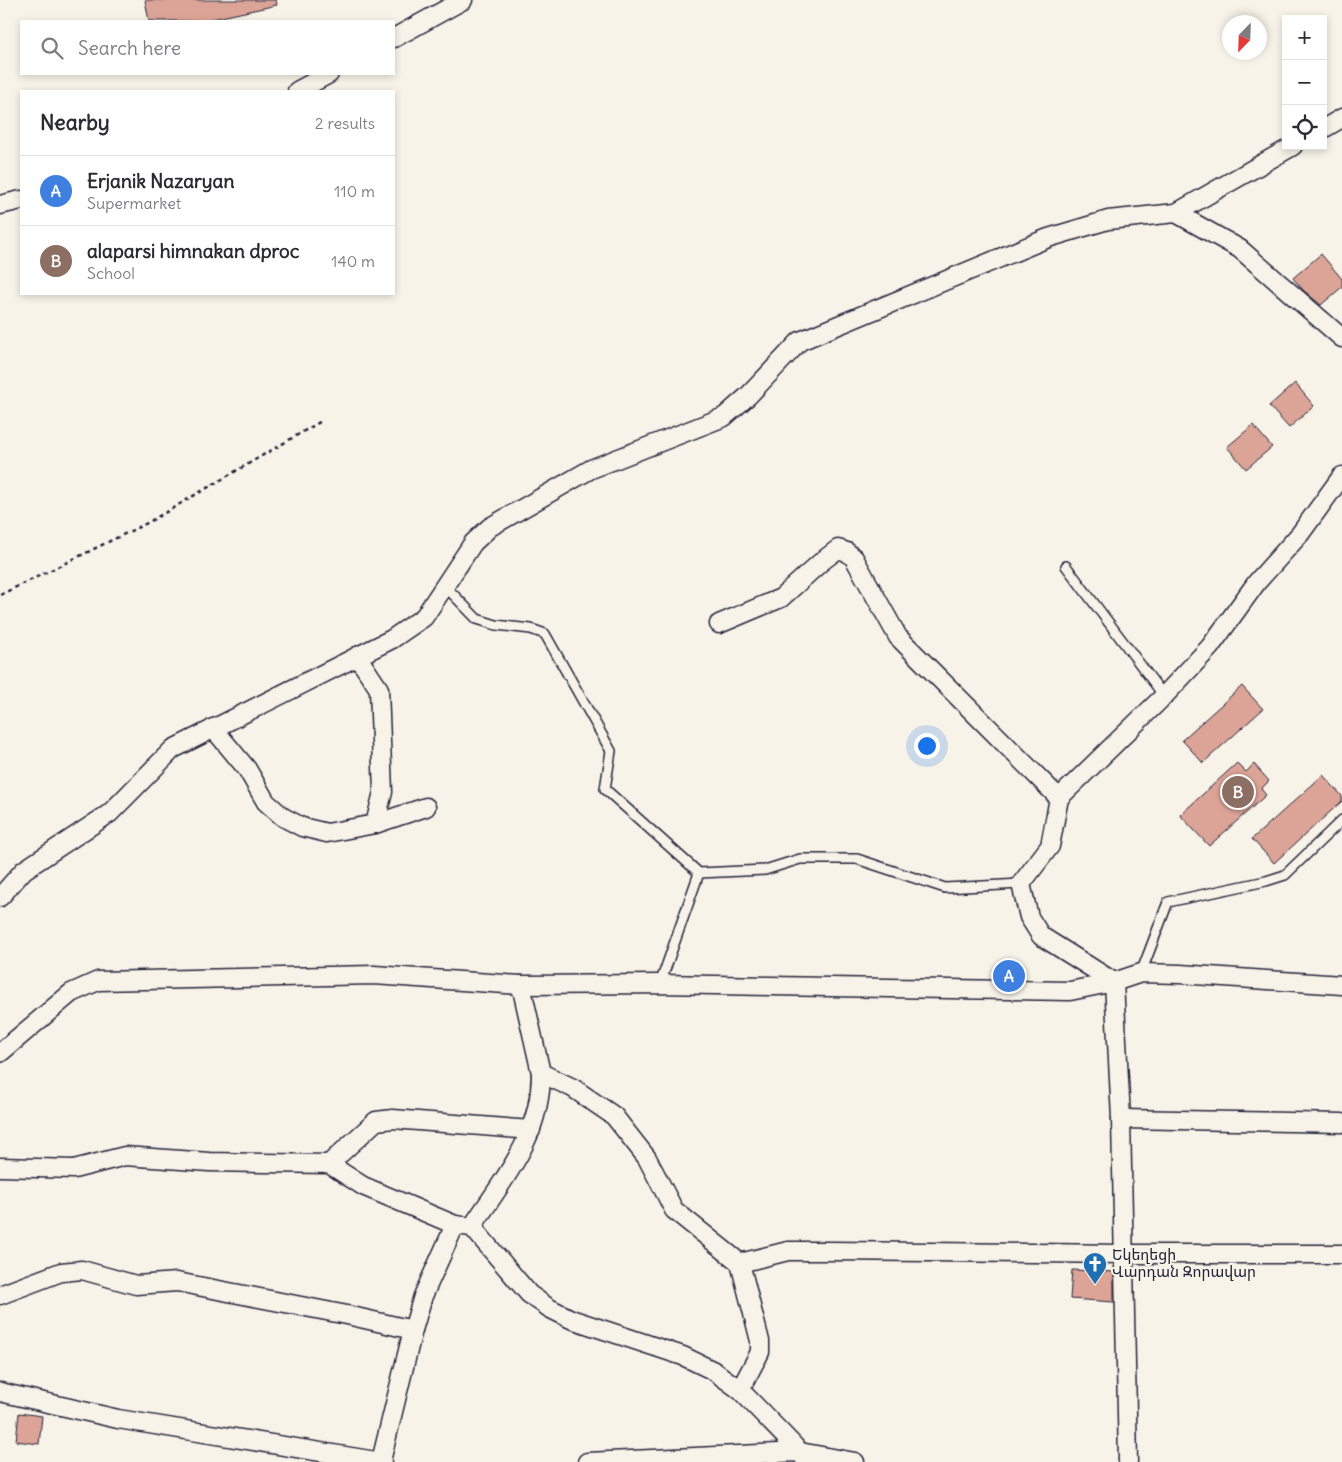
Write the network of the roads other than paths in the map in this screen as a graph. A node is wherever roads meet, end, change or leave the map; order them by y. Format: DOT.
graph roads {
  1 [pos="463,0"];
  2 [pos="395,37"];
  3 [pos="327,75"];
  4 [pos="299,90"];
  5 [pos="1342,118"];
  6 [pos="1327,127"];
  7 [pos="1286,150"];
  8 [pos="20,200"];
  9 [pos="0,205"];
  10 [pos="1176,213"];
  11 [pos="1342,338"];
  12 [pos="1342,476"];
  13 [pos="1066,566"];
  14 [pos="445,586"];
  15 [pos="719,624"];
  16 [pos="357,656"];
  17 [pos="1164,696"];
  18 [pos="213,728"];
  19 [pos="1059,798"];
  20 [pos="426,807"];
  21 [pos="1342,820"];
  22 [pos="375,824"];
  23 [pos="699,873"];
  24 [pos="1021,884"];
  25 [pos="0,897"];
  26 [pos="1141,973"];
  27 [pos="1114,982"];
  28 [pos="521,984"];
  29 [pos="660,984"];
  30 [pos="1342,985"];
  31 [pos="0,1053"];
  32 [pos="540,1073"];
  33 [pos="1121,1120"];
  34 [pos="1342,1123"];
  35 [pos="531,1130"];
  36 [pos="329,1164"];
  37 [pos="0,1167"];
  38 [pos="464,1226"];
  39 [pos="1125,1254"];
  40 [pos="1342,1254"];
  41 [pos="740,1263"];
  42 [pos="0,1295"];
  43 [pos="413,1330"];
  44 [pos="740,1390"];
  45 [pos="0,1392"];
  46 [pos="804,1457"];
  47 [pos="382,1461"];
  48 [pos="636,1461"];
  49 [pos="587,1462"];
  50 [pos="855,1462"];
  51 [pos="1128,1462"];
  1 -- 2 [label="street"];
  3 -- 4 [label="street"];
  5 -- 6 [label="street"];
  7 -- 10 [label="street"];
  8 -- 9 [label="street"];
  10 -- 11 [label="street"];
  10 -- 14 [label="street"];
  12 -- 17 [label="street"];
  13 -- 17 [label="lane"];
  14 -- 16 [label="street"];
  14 -- 23 [label="lane"];
  15 -- 19 [label="street"];
  16 -- 18 [label="street"];
  16 -- 22 [label="street"];
  17 -- 19 [label="street"];
  18 -- 22 [label="street"];
  18 -- 25 [label="street"];
  19 -- 24 [label="street"];
  20 -- 22 [label="street"];
  21 -- 26 [label="lane"];
  23 -- 24 [label="lane"];
  23 -- 29 [label="lane"];
  24 -- 27 [label="street"];
  26 -- 27 [label="street"];
  26 -- 30 [label="street"];
  27 -- 29 [label="street"];
  27 -- 33 [label="street"];
  28 -- 29 [label="street"];
  28 -- 31 [label="street"];
  28 -- 32 [label="street"];
  32 -- 35 [label="street"];
  32 -- 41 [label="street"];
  33 -- 34 [label="street"];
  33 -- 39 [label="street"];
  35 -- 36 [label="street"];
  35 -- 38 [label="street"];
  36 -- 37 [label="street"];
  36 -- 38 [label="street"];
  38 -- 43 [label="street"];
  38 -- 44 [label="street"];
  39 -- 40 [label="street"];
  39 -- 41 [label="street"];
  39 -- 51 [label="street"];
  41 -- 44 [label="street"];
  42 -- 43 [label="street"];
  43 -- 47 [label="street"];
  44 -- 46 [label="street"];
  45 -- 47 [label="street"];
  46 -- 48 [label="street"];
  46 -- 50 [label="street"];
  48 -- 49 [label="street"];
}
